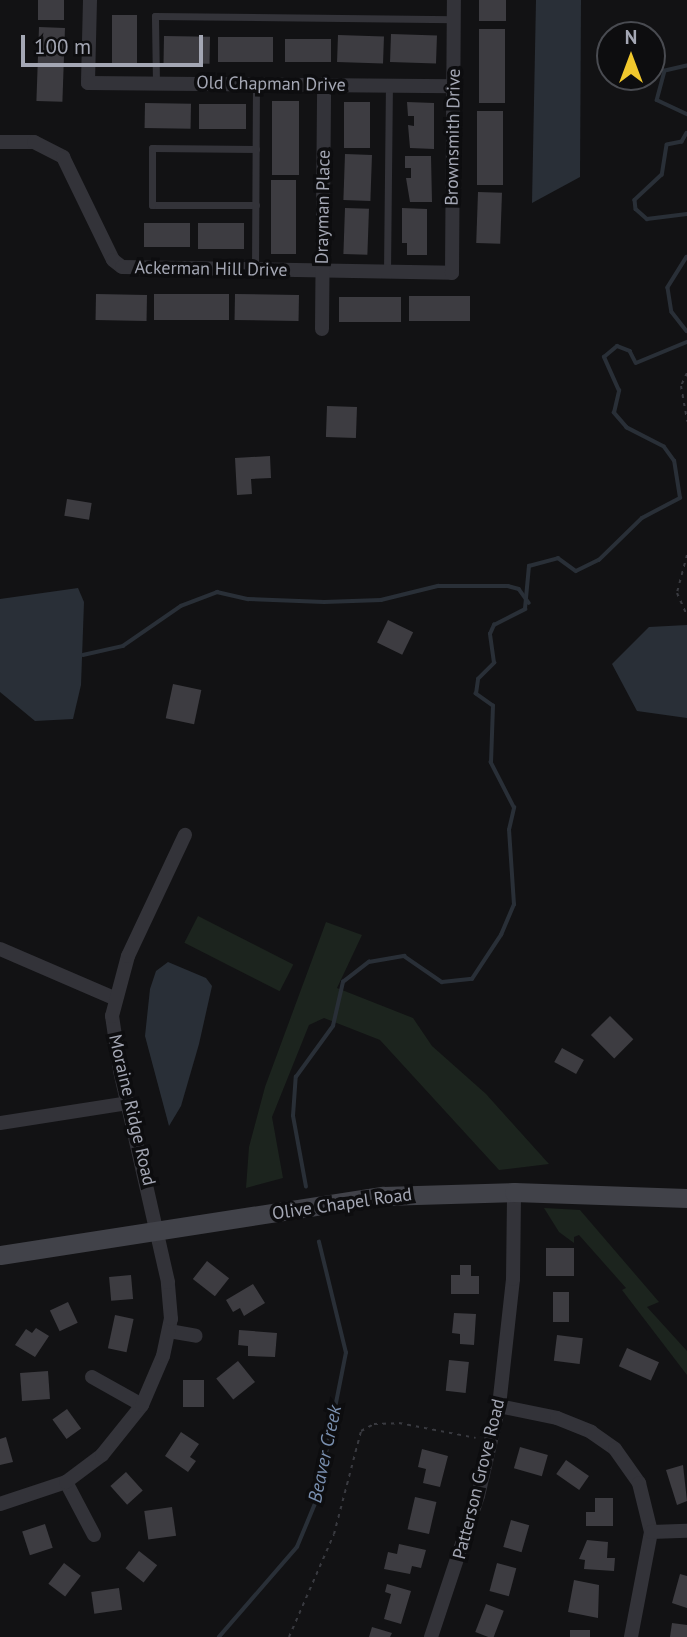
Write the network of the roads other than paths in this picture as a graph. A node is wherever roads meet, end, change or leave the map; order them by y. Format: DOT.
graph roads {
  1 [pos="90,0"];
  2 [pos="454,0"];
  3 [pos="454,19"];
  4 [pos="156,83"];
  5 [pos="256,84"];
  6 [pos="324,85"];
  7 [pos="389,85"];
  8 [pos="454,86"];
  9 [pos="0,142"];
  10 [pos="256,149"];
  11 [pos="256,205"];
  12 [pos="255,270"];
  13 [pos="322,271"];
  14 [pos="387,272"];
  15 [pos="452,273"];
  16 [pos="322,330"];
  17 [pos="185,835"];
  18 [pos="0,949"];
  19 [pos="114,998"];
  20 [pos="127,1103"];
  21 [pos="0,1123"];
  22 [pos="514,1192"];
  23 [pos="687,1198"];
  24 [pos="159,1231"];
  25 [pos="0,1255"];
  26 [pos="169,1331"];
  27 [pos="196,1336"];
  28 [pos="92,1377"];
  29 [pos="142,1405"];
  30 [pos="499,1406"];
  31 [pos="66,1482"];
  32 [pos="0,1504"];
  33 [pos="687,1531"];
  34 [pos="651,1532"];
  35 [pos="94,1535"];
  36 [pos="430,1637"];
  37 [pos="631,1637"];
  1 -- 4 [label="street, Old Chapman Drive"];
  2 -- 3 [label="street, Brownsmith Drive"];
  3 -- 4 [label="lane"];
  3 -- 8 [label="street, Brownsmith Drive"];
  4 -- 5 [label="street, Old Chapman Drive"];
  5 -- 6 [label="street, Old Chapman Drive"];
  5 -- 10 [label="lane"];
  6 -- 7 [label="street, Old Chapman Drive"];
  6 -- 13 [label="street, Drayman Place"];
  7 -- 8 [label="street, Old Chapman Drive"];
  7 -- 14 [label="lane"];
  8 -- 15 [label="street, Brownsmith Drive"];
  9 -- 12 [label="street, Ackerman Hill Drive"];
  10 -- 11 [label="lane"];
  10 -- 11 [label="lane"];
  11 -- 12 [label="lane"];
  12 -- 13 [label="street, Ackerman Hill Drive"];
  13 -- 14 [label="street, Ackerman Hill Drive"];
  13 -- 16 [label="street, Drayman Place"];
  14 -- 15 [label="street, Ackerman Hill Drive"];
  17 -- 19 [label="street, Moraine Ridge Road"];
  18 -- 19 [label="street"];
  19 -- 20 [label="street, Moraine Ridge Road"];
  20 -- 21 [label="street"];
  20 -- 24 [label="street, Moraine Ridge Road"];
  22 -- 23 [label="main road, Olive Chapel Road"];
  22 -- 24 [label="main road, Olive Chapel Road"];
  22 -- 30 [label="street, Patterson Grove Road"];
  24 -- 25 [label="main road, Olive Chapel Road"];
  24 -- 26 [label="street, Moraine Ridge Road"];
  26 -- 27 [label="street"];
  26 -- 29 [label="street"];
  28 -- 29 [label="street"];
  29 -- 31 [label="street"];
  30 -- 34 [label="street"];
  30 -- 36 [label="street, Patterson Grove Road"];
  31 -- 32 [label="street"];
  31 -- 35 [label="street"];
  33 -- 34 [label="street"];
  34 -- 37 [label="street"];
}
